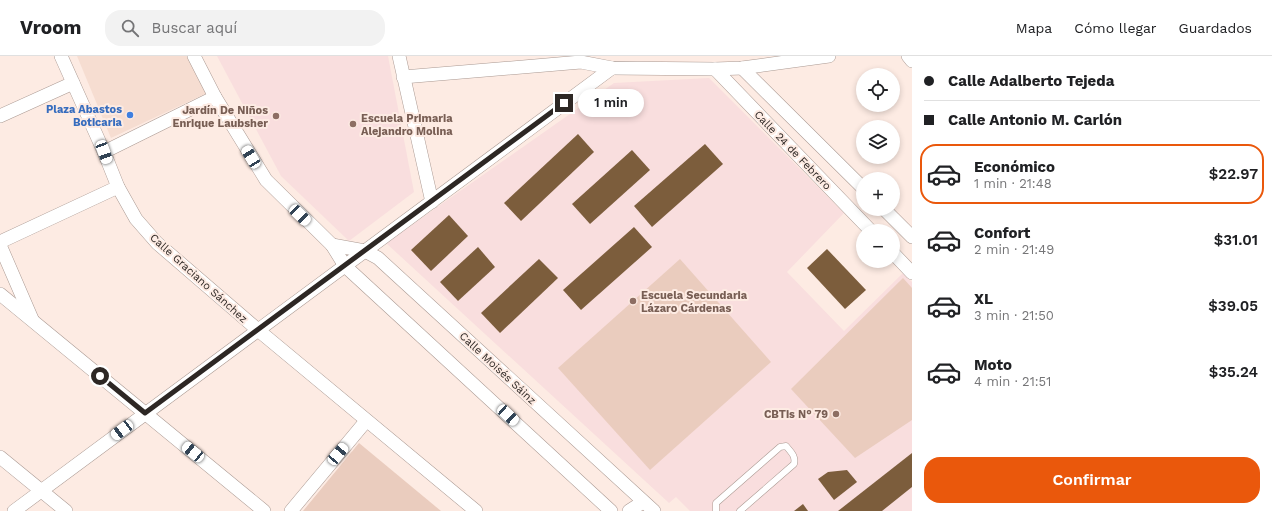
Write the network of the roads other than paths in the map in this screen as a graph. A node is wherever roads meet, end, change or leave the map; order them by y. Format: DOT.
graph roads {
  1 [pos="61,56"];
  2 [pos="194,56"];
  3 [pos="399,56"];
  4 [pos="829,56"];
  5 [pos="908,56"];
  6 [pos="912,61"];
  7 [pos="612,68"];
  8 [pos="742,68"];
  9 [pos="715,70"];
  10 [pos="403,77"];
  11 [pos="73,83"];
  12 [pos="215,97"];
  13 [pos="0,116"];
  14 [pos="104,152"];
  15 [pos="856,181"];
  16 [pos="118,187"];
  17 [pos="432,202"];
  18 [pos="891,216"];
  19 [pos="864,224"];
  20 [pos="912,237"];
  21 [pos="0,242"];
  22 [pos="0,245"];
  23 [pos="332,245"];
  24 [pos="365,250"];
  25 [pos="900,261"];
  26 [pos="345,266"];
  27 [pos="912,273"];
  28 [pos="0,294"];
  29 [pos="33,320"];
  30 [pos="258,330"];
  31 [pos="145,413"];
  32 [pos="366,421"];
  33 [pos="0,457"];
  34 [pos="41,490"];
  35 [pos="643,502"];
  36 [pos="14,511"];
  37 [pos="66,511"];
  38 [pos="264,511"];
  39 [pos="291,511"];
  40 [pos="476,511"];
  41 [pos="612,511"];
  42 [pos="629,511"];
  43 [pos="654,511"];
  44 [pos="716,511"];
  45 [pos="740,511"];
  1 -- 11 [label="street, Calle Graciano Sánchez"];
  2 -- 12 [label="street"];
  3 -- 10 [label="street"];
  4 -- 8 [label="street"];
  5 -- 6 [label="street"];
  7 -- 9 [label="street"];
  7 -- 10 [label="street"];
  7 -- 17 [label="street"];
  8 -- 9 [label="street"];
  8 -- 15 [label="street, Calle 24 de Febrero"];
  9 -- 19 [label="street, Calle 24 de Febrero"];
  10 -- 17 [label="street"];
  11 -- 13 [label="street"];
  11 -- 14 [label="street, Calle Graciano Sánchez"];
  12 -- 14 [label="street"];
  12 -- 23 [label="street"];
  14 -- 16 [label="street, Calle Graciano Sánchez"];
  16 -- 21 [label="street"];
  16 -- 30 [label="street, Calle Graciano Sánchez"];
  17 -- 24 [label="street"];
  18 -- 20 [label="street"];
  22 -- 29 [label="street"];
  23 -- 24 [label="street, Calle Moisés Sáinz"];
  23 -- 26 [label="street"];
  24 -- 26 [label="street"];
  24 -- 35 [label="street, Calle Moisés Sáinz"];
  25 -- 27 [label="street"];
  26 -- 30 [label="street"];
  26 -- 41 [label="street"];
  28 -- 29 [label="street"];
  29 -- 31 [label="street"];
  30 -- 31 [label="street"];
  30 -- 32 [label="street, Calle Graciano Sánchez"];
  31 -- 34 [label="street"];
  31 -- 38 [label="street"];
  32 -- 39 [label="street"];
  32 -- 40 [label="street, Calle Graciano Sánchez"];
  33 -- 34 [label="street"];
  34 -- 36 [label="street"];
  34 -- 37 [label="street"];
  35 -- 42 [label="street"];
  35 -- 43 [label="street, Calle Moisés Sáinz"];
  44 -- 45 [label="lane"];
}
